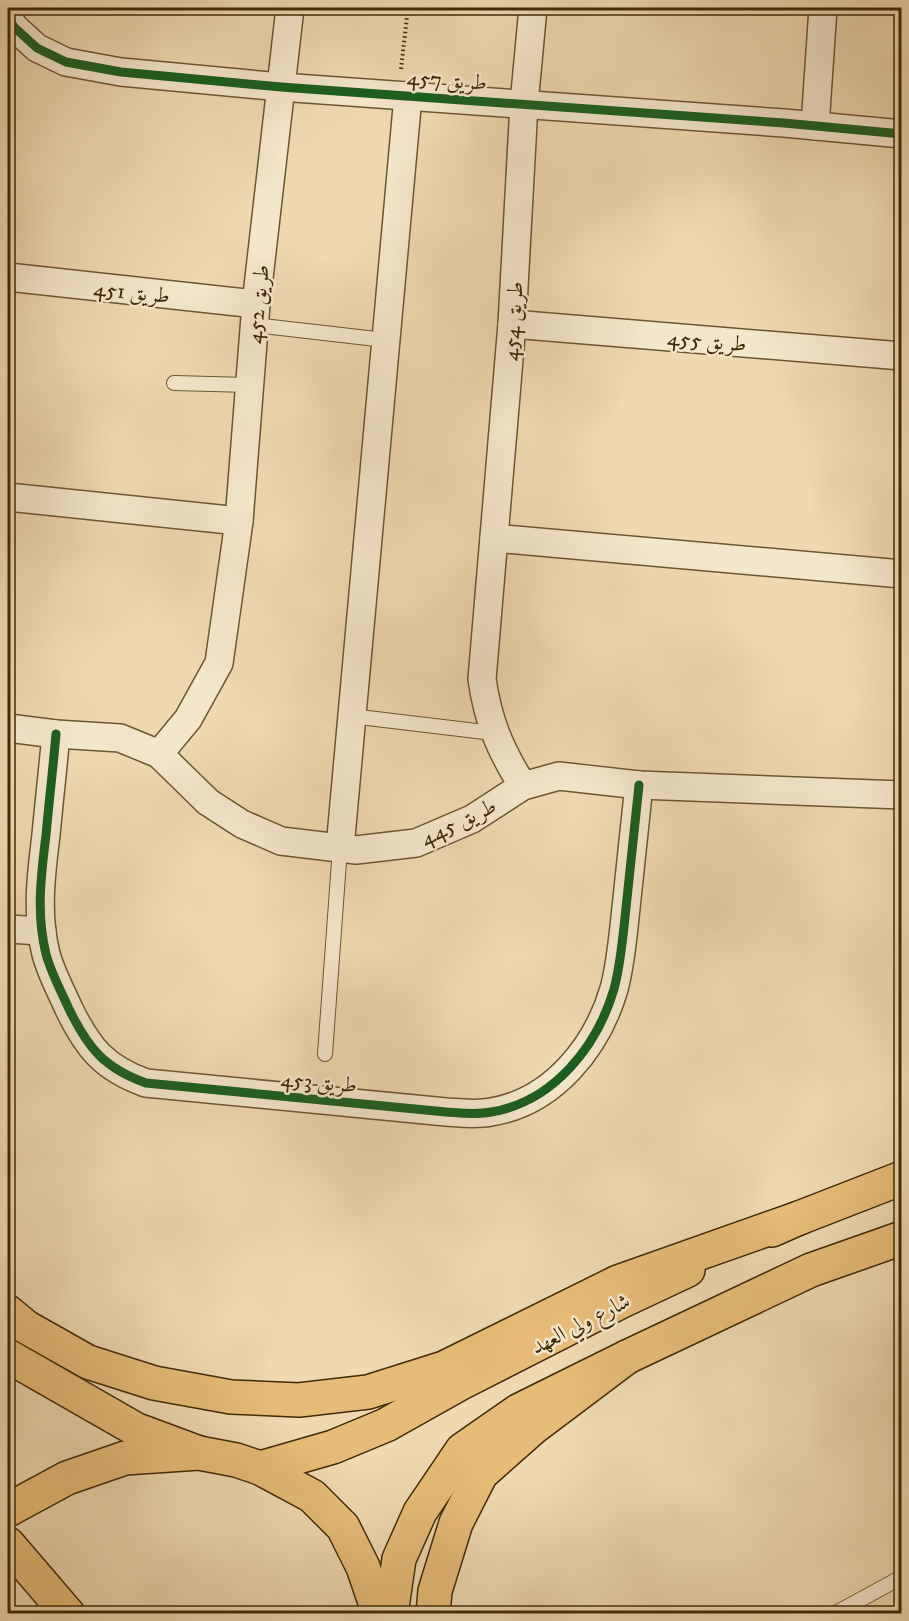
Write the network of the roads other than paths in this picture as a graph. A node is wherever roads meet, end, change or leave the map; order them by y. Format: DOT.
graph roads {
  1 [pos="291,8"];
  2 [pos="533,8"];
  3 [pos="823,8"];
  4 [pos="8,17"];
  5 [pos="281,87"];
  6 [pos="403,96"];
  7 [pos="524,104"];
  8 [pos="815,126"];
  9 [pos="902,134"];
  10 [pos="8,277"];
  11 [pos="255,315"];
  12 [pos="512,324"];
  13 [pos="386,340"];
  14 [pos="902,356"];
  15 [pos="174,383"];
  16 [pos="249,385"];
  17 [pos="8,497"];
  18 [pos="239,521"];
  19 [pos="494,538"];
  20 [pos="902,574"];
  21 [pos="351,716"];
  22 [pos="8,728"];
  23 [pos="494,733"];
  24 [pos="57,734"];
  25 [pos="159,754"];
  26 [pos="639,785"];
  27 [pos="523,786"];
  28 [pos="902,795"];
  29 [pos="340,848"];
  30 [pos="8,929"];
  31 [pos="42,931"];
  32 [pos="325,1054"];
  33 [pos="902,1178"];
  34 [pos="799,1218"];
  35 [pos="902,1238"];
  36 [pos="8,1312"];
  37 [pos="8,1356"];
  38 [pos="627,1357"];
  39 [pos="199,1453"];
  40 [pos="260,1468"];
  41 [pos="8,1510"];
  42 [pos="8,1544"];
  43 [pos="902,1577"];
  44 [pos="68,1614"];
  45 [pos="379,1614"];
  46 [pos="391,1614"];
  47 [pos="433,1614"];
  48 [pos="834,1614"];
  1 -- 5 [label="street"];
  2 -- 7 [label="street, طريق 454"];
  3 -- 8 [label="street"];
  4 -- 5 [label="street, طريق 457"];
  5 -- 6 [label="street, طريق 457"];
  5 -- 11 [label="street, طريق 452"];
  6 -- 7 [label="street, طريق 457"];
  6 -- 13 [label="street"];
  7 -- 8 [label="street, طريق 457"];
  7 -- 12 [label="street, طريق 454"];
  8 -- 9 [label="street, طريق 457"];
  10 -- 11 [label="street, طريق 451"];
  11 -- 13 [label="lane"];
  11 -- 16 [label="street, طريق 452"];
  12 -- 14 [label="street, طريق 455"];
  12 -- 19 [label="street, طريق 454"];
  13 -- 21 [label="street"];
  15 -- 16 [label="lane"];
  16 -- 18 [label="street, طريق 452"];
  17 -- 18 [label="street"];
  18 -- 25 [label="street, طريق 452"];
  19 -- 20 [label="street"];
  19 -- 23 [label="street, طريق 454"];
  21 -- 23 [label="lane"];
  21 -- 29 [label="street"];
  22 -- 24 [label="street, طريق 445"];
  23 -- 27 [label="street, طريق 454"];
  24 -- 25 [label="street, طريق 445"];
  24 -- 31 [label="street, طريق 453"];
  25 -- 29 [label="street, طريق 445"];
  26 -- 27 [label="street, طريق 445"];
  26 -- 28 [label="street, طريق 445"];
  26 -- 31 [label="street, طريق 453"];
  27 -- 29 [label="street, طريق 445"];
  29 -- 32 [label="lane"];
  30 -- 31 [label="street"];
  33 -- 34 [label="main road, شارع ولي العهد"];
  34 -- 36 [label="main road"];
  34 -- 40 [label="main road, شارع ولي العهد"];
  35 -- 38 [label="main road"];
  37 -- 39 [label="main road"];
  38 -- 46 [label="main road"];
  38 -- 47 [label="main road"];
  39 -- 40 [label="main road"];
  39 -- 41 [label="main road"];
  40 -- 45 [label="main road"];
  42 -- 44 [label="main road"];
  43 -- 48 [label="lane"];
}
